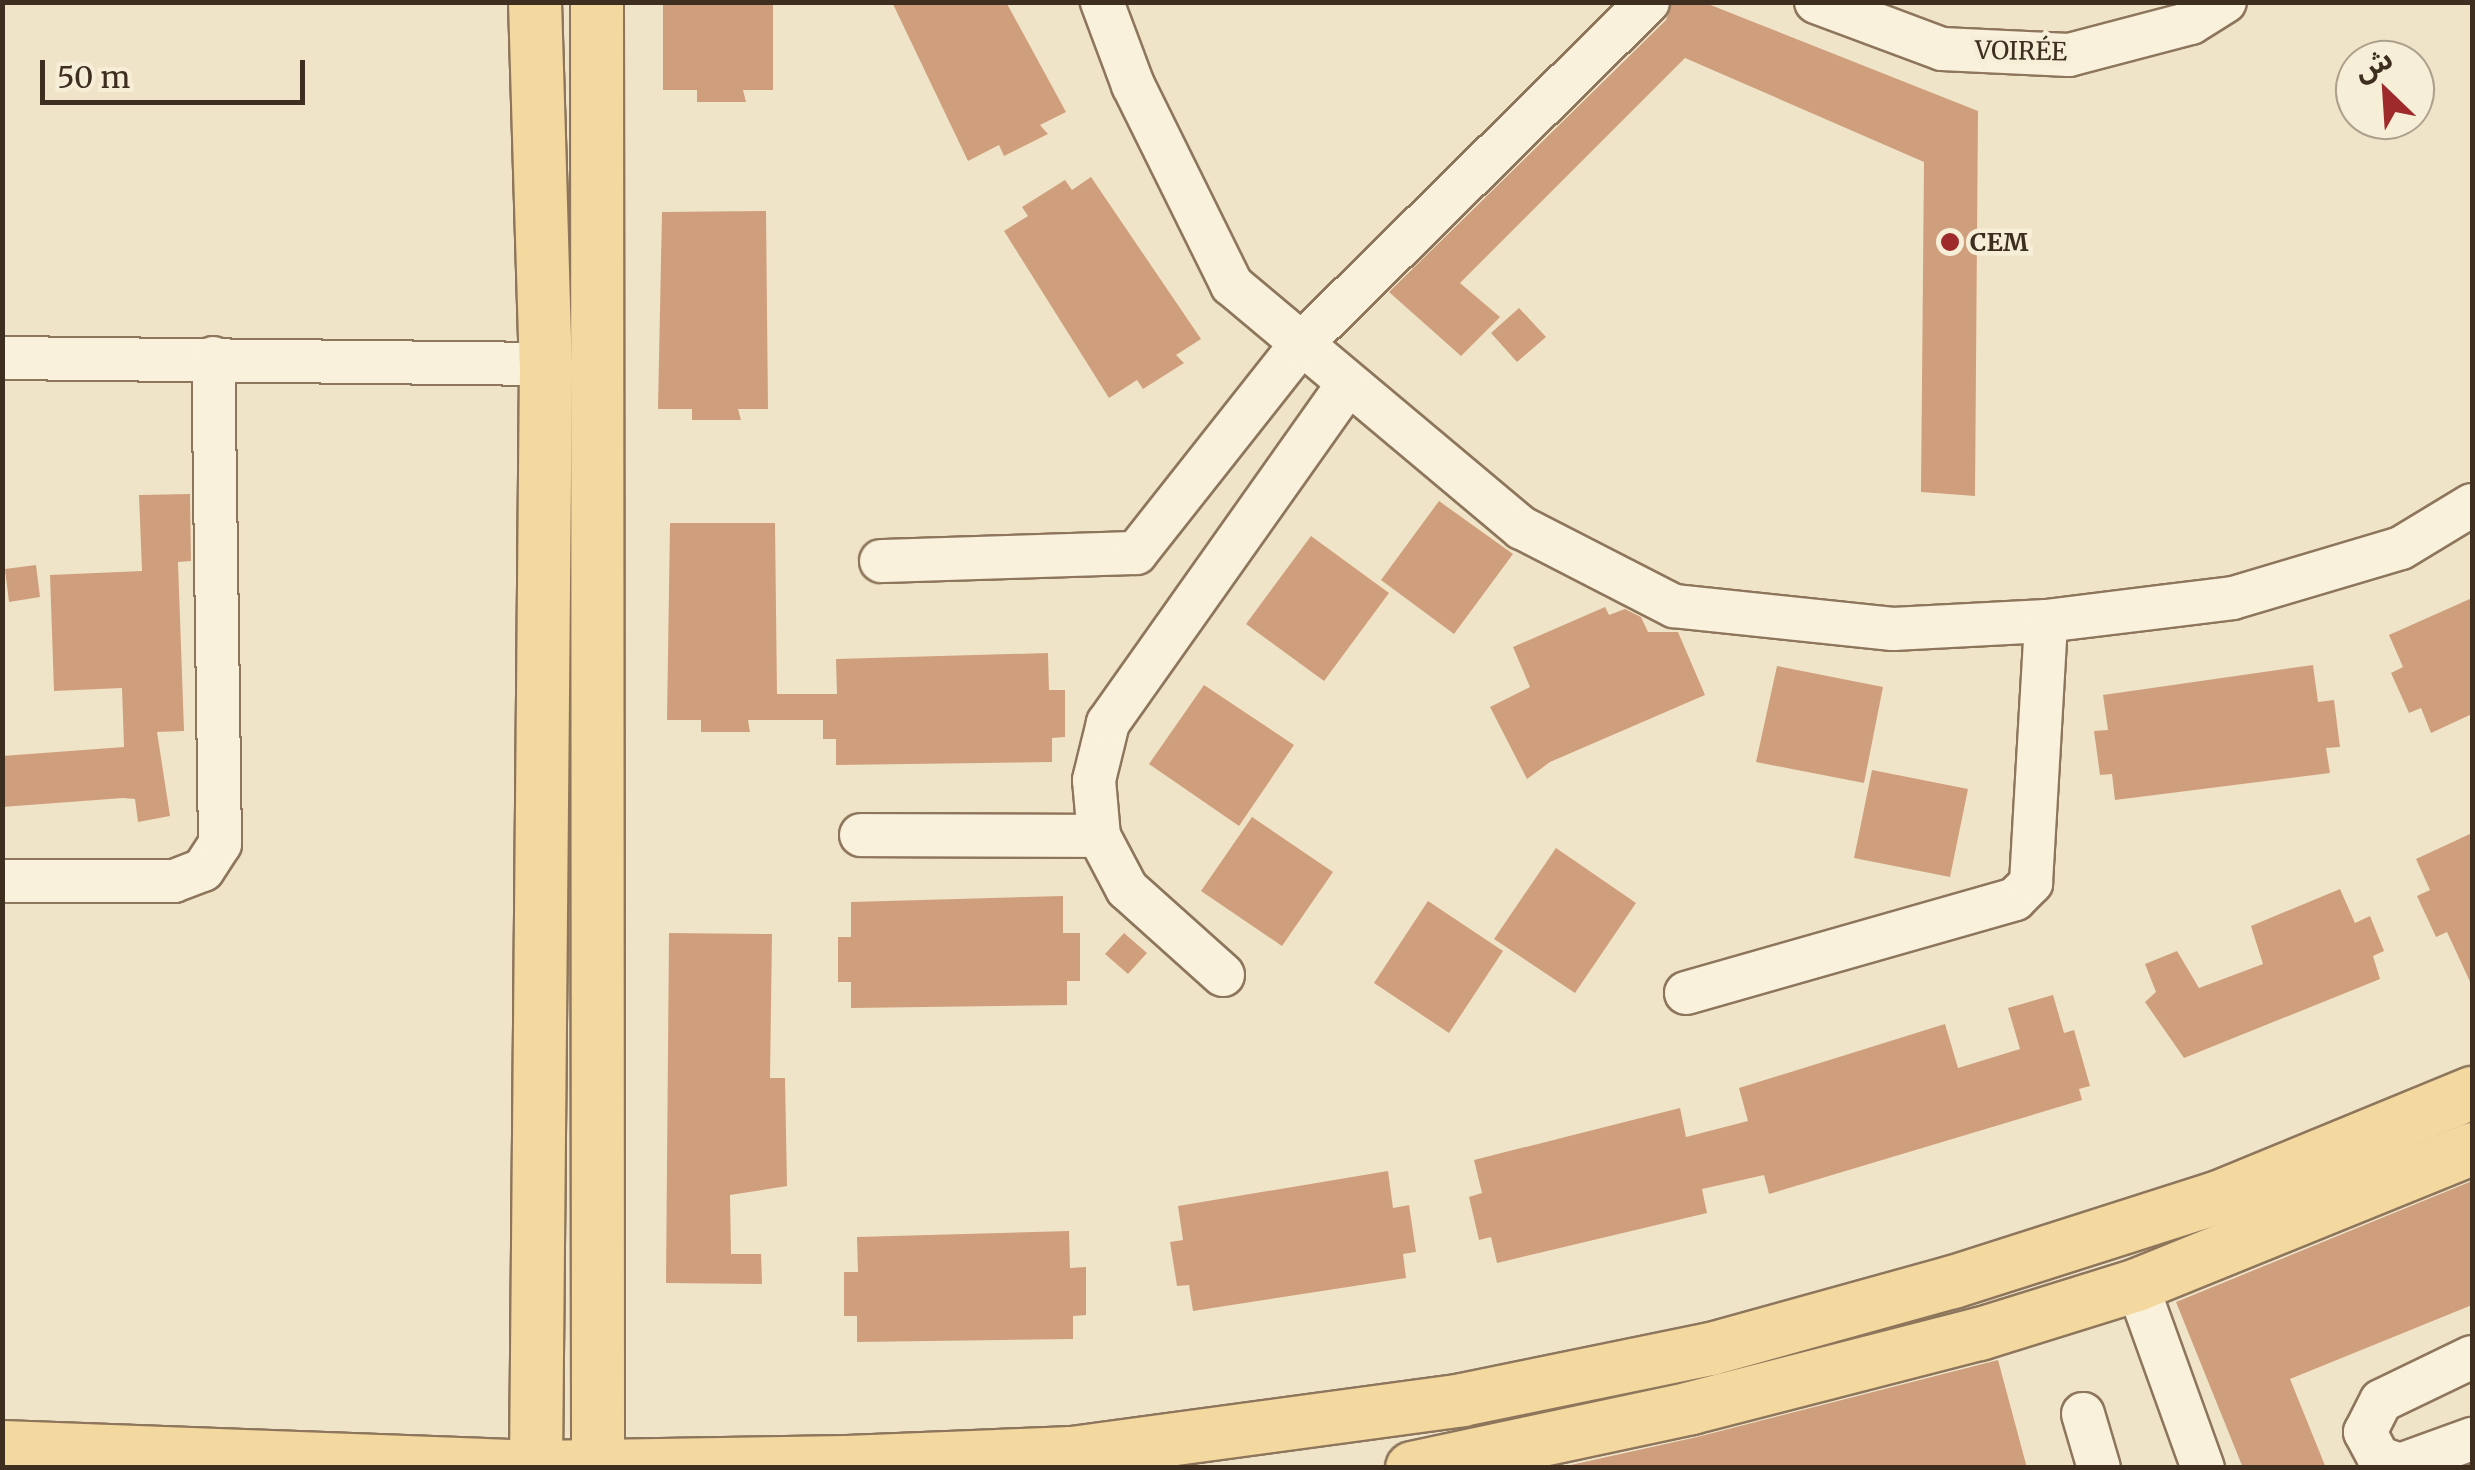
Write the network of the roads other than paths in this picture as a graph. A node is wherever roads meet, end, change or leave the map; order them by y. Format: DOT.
graph roads {
  1 [pos="535,2"];
  2 [pos="597,2"];
  3 [pos="1102,2"];
  4 [pos="1648,2"];
  5 [pos="1816,2"];
  6 [pos="2225,2"];
  7 [pos="1300,345"];
  8 [pos="2,358"];
  9 [pos="213,358"];
  10 [pos="546,364"];
  11 [pos="1347,386"];
  12 [pos="2472,505"];
  13 [pos="881,560"];
  14 [pos="2046,621"];
  15 [pos="861,834"];
  16 [pos="1099,836"];
  17 [pos="2,881"];
  18 [pos="1223,975"];
  19 [pos="1686,994"];
  20 [pos="2472,1094"];
  21 [pos="2472,1149"];
  22 [pos="2138,1285"];
  23 [pos="2472,1357"];
  24 [pos="2084,1414"];
  25 [pos="2472,1439"];
  26 [pos="2,1447"];
  27 [pos="536,1467"];
  28 [pos="598,1467"];
  29 [pos="1412,1468"];
  30 [pos="2099,1468"];
  31 [pos="2203,1468"];
  1 -- 10 [label="main road"];
  2 -- 28 [label="main road"];
  3 -- 7 [label="street"];
  4 -- 7 [label="street"];
  5 -- 6 [label="street, VOIRÉE"];
  7 -- 11 [label="street"];
  7 -- 13 [label="street"];
  8 -- 9 [label="street"];
  9 -- 10 [label="street"];
  9 -- 17 [label="street"];
  10 -- 27 [label="main road"];
  11 -- 14 [label="street"];
  11 -- 16 [label="street"];
  12 -- 14 [label="street"];
  14 -- 19 [label="street"];
  15 -- 16 [label="street"];
  16 -- 18 [label="street"];
  20 -- 28 [label="main road"];
  21 -- 22 [label="main road"];
  22 -- 29 [label="main road"];
  22 -- 31 [label="street"];
  23 -- 25 [label="street"];
  24 -- 30 [label="street"];
  26 -- 27 [label="main road"];
  27 -- 28 [label="main road"];
}
